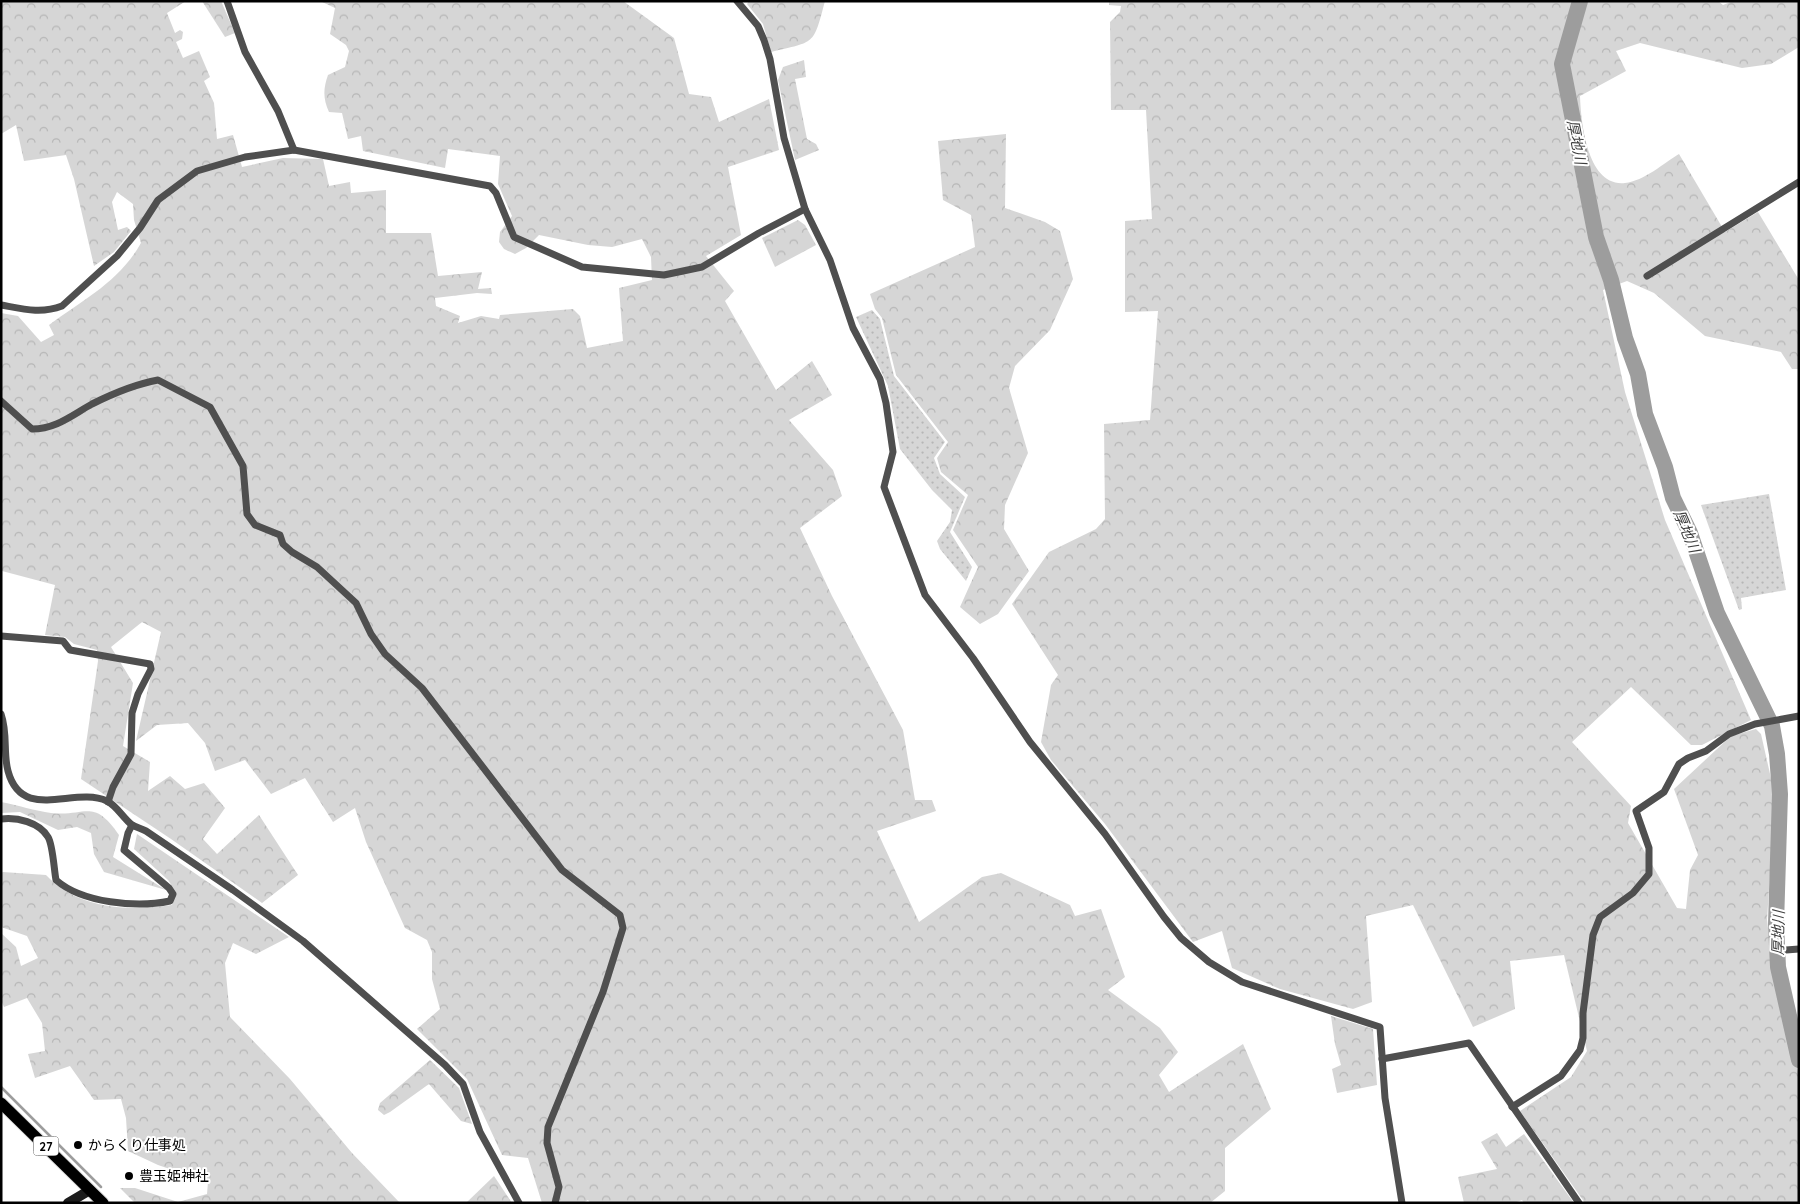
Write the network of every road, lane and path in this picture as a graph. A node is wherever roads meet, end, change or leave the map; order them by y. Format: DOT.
graph roads {
  1 [pos="227,1"];
  2 [pos="737,1"];
  3 [pos="294,150"];
  4 [pos="1799,182"];
  5 [pos="805,209"];
  6 [pos="1647,276"];
  7 [pos="1,305"];
  8 [pos="1,401"];
  9 [pos="1,636"];
  10 [pos="1,714"];
  11 [pos="1799,716"];
  12 [pos="108,802"];
  13 [pos="1,819"];
  14 [pos="132,825"];
  15 [pos="1799,949"];
  16 [pos="1786,950"];
  17 [pos="1382,1059"];
  18 [pos="1,1103"];
  19 [pos="1512,1108"];
  20 [pos="90,1190"];
  21 [pos="68,1203"];
  22 [pos="103,1203"];
  23 [pos="519,1203"];
  24 [pos="554,1203"];
  25 [pos="1402,1203"];
  26 [pos="1579,1203"];
  1 -- 3 [label="street"];
  2 -- 5 [label="street"];
  3 -- 5 [label="street"];
  3 -- 7 [label="street"];
  4 -- 6 [label="street"];
  5 -- 17 [label="street"];
  8 -- 24 [label="street"];
  9 -- 12 [label="street"];
  10 -- 12 [label="street"];
  11 -- 19 [label="street"];
  12 -- 14 [label="street"];
  13 -- 14 [label="street"];
  14 -- 23 [label="street"];
  15 -- 16 [label="street"];
  17 -- 19 [label="street"];
  17 -- 25 [label="street"];
  18 -- 20 [label="main road, 27"];
  19 -- 26 [label="street"];
  20 -- 21 [label="street"];
  20 -- 22 [label="main road, 27"];
}
